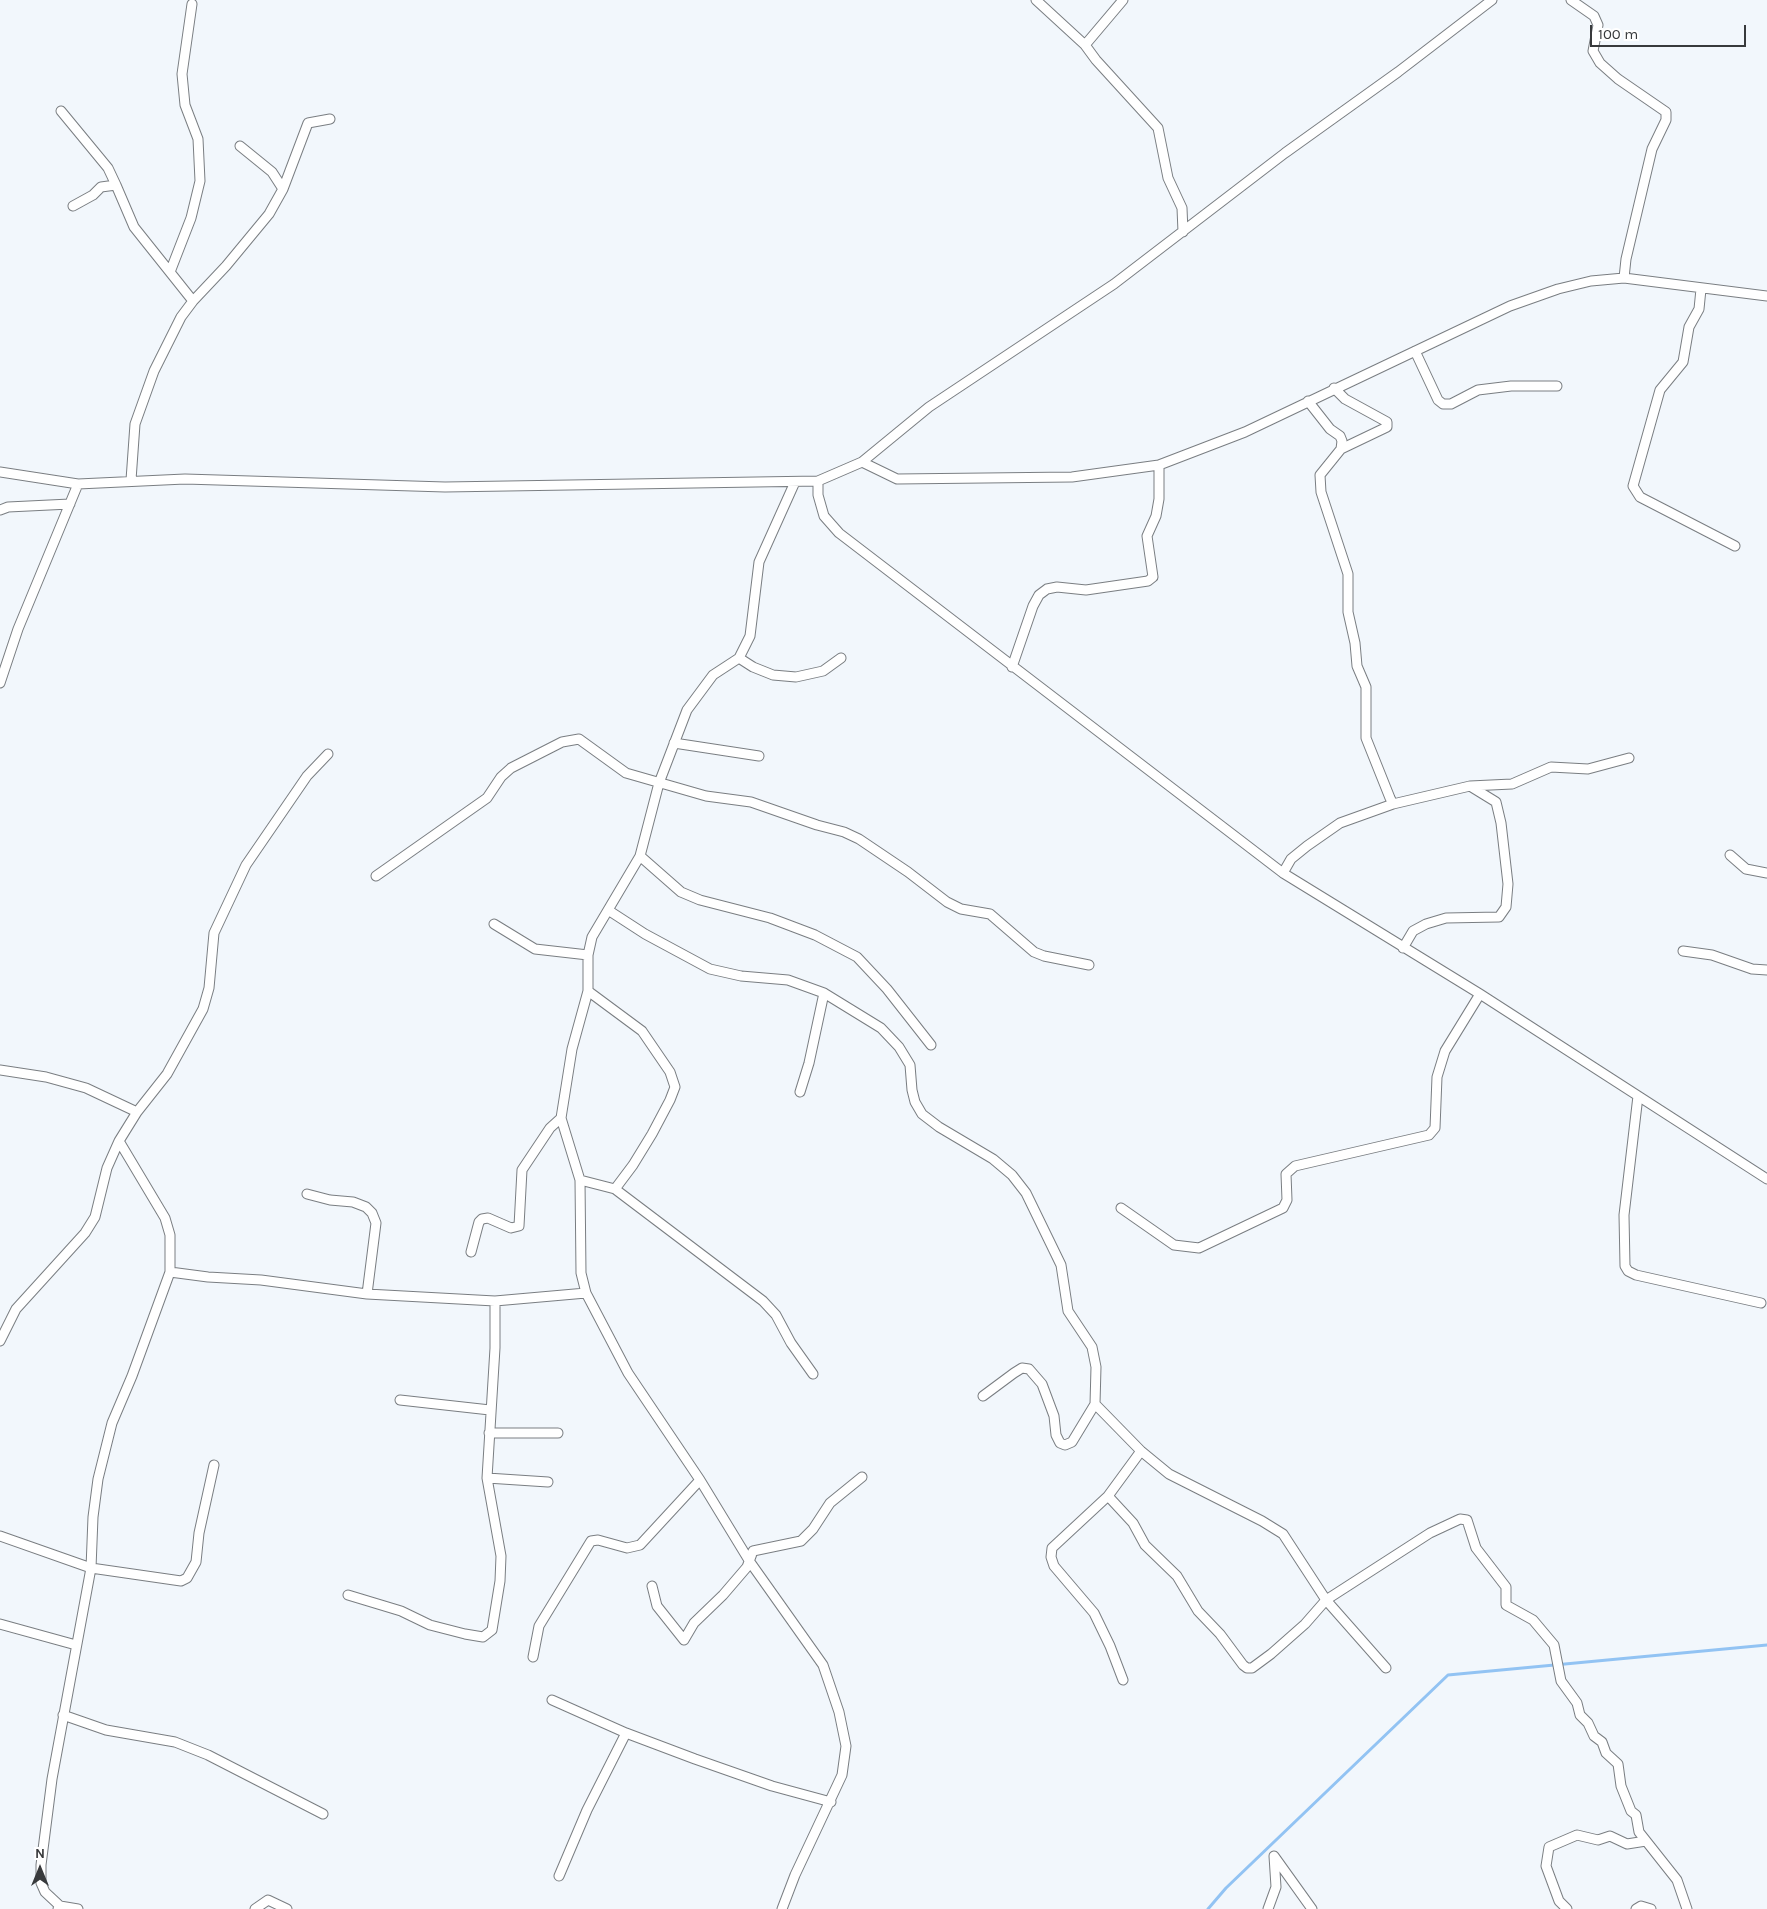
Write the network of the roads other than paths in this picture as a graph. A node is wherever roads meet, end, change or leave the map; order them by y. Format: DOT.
graph roads {
  1 [pos="1036,0"];
  2 [pos="1123,0"];
  3 [pos="1492,0"];
  4 [pos="1571,0"];
  5 [pos="192,4"];
  6 [pos="1085,44"];
  7 [pos="61,111"];
  8 [pos="330,119"];
  9 [pos="240,146"];
  10 [pos="116,185"];
  11 [pos="283,189"];
  12 [pos="73,206"];
  13 [pos="1183,232"];
  14 [pos="170,272"];
  15 [pos="1624,278"];
  16 [pos="1701,289"];
  17 [pos="1767,296"];
  18 [pos="193,301"];
  19 [pos="1415,351"];
  20 [pos="1557,386"];
  21 [pos="1334,388"];
  22 [pos="1308,401"];
  23 [pos="1341,449"];
  24 [pos="862,462"];
  25 [pos="1159,464"];
  26 [pos="0,472"];
  27 [pos="131,480"];
  28 [pos="818,481"];
  29 [pos="795,482"];
  30 [pos="78,484"];
  31 [pos="70,504"];
  32 [pos="0,510"];
  33 [pos="1735,546"];
  34 [pos="739,658"];
  35 [pos="841,658"];
  36 [pos="1012,667"];
  37 [pos="0,683"];
  38 [pos="674,742"];
  39 [pos="328,754"];
  40 [pos="759,756"];
  41 [pos="1629,758"];
  42 [pos="659,783"];
  43 [pos="1470,786"];
  44 [pos="1393,804"];
  45 [pos="1730,855"];
  46 [pos="640,856"];
  47 [pos="1283,873"];
  48 [pos="1767,873"];
  49 [pos="376,876"];
  50 [pos="608,910"];
  51 [pos="494,924"];
  52 [pos="1403,948"];
  53 [pos="1683,951"];
  54 [pos="588,955"];
  55 [pos="1090,964"];
  56 [pos="1767,970"];
  57 [pos="588,991"];
  58 [pos="824,993"];
  59 [pos="1480,994"];
  60 [pos="932,1045"];
  61 [pos="0,1070"];
  62 [pos="800,1092"];
  63 [pos="1638,1096"];
  64 [pos="137,1112"];
  65 [pos="561,1118"];
  66 [pos="119,1141"];
  67 [pos="1767,1179"];
  68 [pos="580,1180"];
  69 [pos="615,1189"];
  70 [pos="307,1194"];
  71 [pos="1122,1208"];
  72 [pos="471,1252"];
  73 [pos="170,1272"];
  74 [pos="586,1293"];
  75 [pos="367,1294"];
  76 [pos="495,1301"];
  77 [pos="1761,1302"];
  78 [pos="0,1342"];
  79 [pos="813,1374"];
  80 [pos="984,1396"];
  81 [pos="400,1400"];
  82 [pos="1095,1404"];
  83 [pos="490,1410"];
  84 [pos="489,1433"];
  85 [pos="558,1434"];
  86 [pos="1141,1451"];
  87 [pos="214,1464"];
  88 [pos="862,1477"];
  89 [pos="487,1478"];
  90 [pos="700,1480"];
  91 [pos="548,1482"];
  92 [pos="1108,1496"];
  93 [pos="0,1536"];
  94 [pos="750,1560"];
  95 [pos="92,1568"];
  96 [pos="652,1586"];
  97 [pos="348,1595"];
  98 [pos="1326,1600"];
  99 [pos="0,1624"];
  100 [pos="76,1645"];
  101 [pos="533,1657"];
  102 [pos="1386,1668"];
  103 [pos="1123,1680"];
  104 [pos="552,1700"];
  105 [pos="63,1715"];
  106 [pos="626,1733"];
  107 [pos="831,1802"];
  108 [pos="323,1814"];
  109 [pos="1646,1841"];
  110 [pos="560,1876"];
  111 [pos="59,1908"];
  112 [pos="78,1909"];
  113 [pos="255,1909"];
  114 [pos="287,1909"];
  115 [pos="782,1909"];
  116 [pos="1268,1909"];
  117 [pos="1312,1909"];
  118 [pos="1567,1909"];
  119 [pos="1636,1909"];
  120 [pos="1651,1909"];
  121 [pos="1687,1909"];
  1 -- 6 [label="street"];
  2 -- 6 [label="street"];
  3 -- 13 [label="street"];
  4 -- 15 [label="street"];
  5 -- 14 [label="street"];
  6 -- 13 [label="street"];
  7 -- 10 [label="street"];
  8 -- 11 [label="street"];
  9 -- 11 [label="street"];
  10 -- 12 [label="street"];
  10 -- 14 [label="street"];
  11 -- 18 [label="street"];
  13 -- 24 [label="street"];
  14 -- 18 [label="street"];
  15 -- 16 [label="street"];
  15 -- 19 [label="street"];
  16 -- 17 [label="street"];
  16 -- 33 [label="street"];
  18 -- 27 [label="street"];
  19 -- 20 [label="street"];
  19 -- 21 [label="street"];
  21 -- 22 [label="street"];
  21 -- 23 [label="street"];
  22 -- 23 [label="street"];
  22 -- 25 [label="street"];
  23 -- 44 [label="street"];
  24 -- 25 [label="street"];
  24 -- 28 [label="street"];
  25 -- 36 [label="street"];
  26 -- 30 [label="street"];
  27 -- 29 [label="street"];
  27 -- 30 [label="street"];
  28 -- 29 [label="street"];
  28 -- 36 [label="street"];
  29 -- 34 [label="street"];
  30 -- 31 [label="street"];
  31 -- 32 [label="street"];
  31 -- 37 [label="street"];
  34 -- 35 [label="street"];
  34 -- 38 [label="street"];
  36 -- 47 [label="street"];
  38 -- 40 [label="street"];
  38 -- 42 [label="street"];
  39 -- 64 [label="street"];
  41 -- 43 [label="street"];
  42 -- 46 [label="street"];
  42 -- 49 [label="street"];
  42 -- 55 [label="street"];
  43 -- 44 [label="street"];
  43 -- 52 [label="street"];
  44 -- 47 [label="street"];
  45 -- 48 [label="street"];
  46 -- 50 [label="street"];
  46 -- 60 [label="street"];
  47 -- 52 [label="street"];
  50 -- 54 [label="street"];
  50 -- 58 [label="street"];
  51 -- 54 [label="street"];
  52 -- 59 [label="street"];
  53 -- 56 [label="street"];
  54 -- 57 [label="street"];
  57 -- 65 [label="street"];
  57 -- 69 [label="street"];
  58 -- 62 [label="street"];
  58 -- 82 [label="street"];
  59 -- 63 [label="street"];
  59 -- 71 [label="street"];
  61 -- 64 [label="street"];
  63 -- 67 [label="street"];
  63 -- 77 [label="street"];
  64 -- 66 [label="street"];
  65 -- 68 [label="street"];
  65 -- 72 [label="street"];
  66 -- 73 [label="street"];
  66 -- 78 [label="street"];
  68 -- 69 [label="street"];
  68 -- 74 [label="street"];
  69 -- 79 [label="street"];
  70 -- 75 [label="street"];
  73 -- 75 [label="street"];
  73 -- 95 [label="street"];
  74 -- 76 [label="street"];
  74 -- 90 [label="street"];
  75 -- 76 [label="street"];
  76 -- 83 [label="street"];
  80 -- 82 [label="street"];
  81 -- 83 [label="street"];
  82 -- 86 [label="street"];
  83 -- 84 [label="street"];
  84 -- 85 [label="street"];
  84 -- 89 [label="street"];
  86 -- 92 [label="street"];
  86 -- 98 [label="street"];
  87 -- 95 [label="street"];
  88 -- 94 [label="street"];
  89 -- 91 [label="street"];
  89 -- 97 [label="street"];
  90 -- 94 [label="street"];
  90 -- 101 [label="street"];
  92 -- 98 [label="street"];
  92 -- 103 [label="street"];
  93 -- 95 [label="street"];
  94 -- 96 [label="street"];
  94 -- 107 [label="street"];
  95 -- 100 [label="street"];
  98 -- 102 [label="street"];
  98 -- 109 [label="street"];
  99 -- 100 [label="street"];
  100 -- 105 [label="street"];
  104 -- 106 [label="street"];
  105 -- 108 [label="street"];
  105 -- 111 [label="street"];
  106 -- 107 [label="street"];
  106 -- 110 [label="street"];
  107 -- 115 [label="street"];
  109 -- 118 [label="street"];
  109 -- 121 [label="street"];
  111 -- 112 [label="street"];
  113 -- 114 [label="street"];
  116 -- 117 [label="street"];
  119 -- 120 [label="street"];
}
